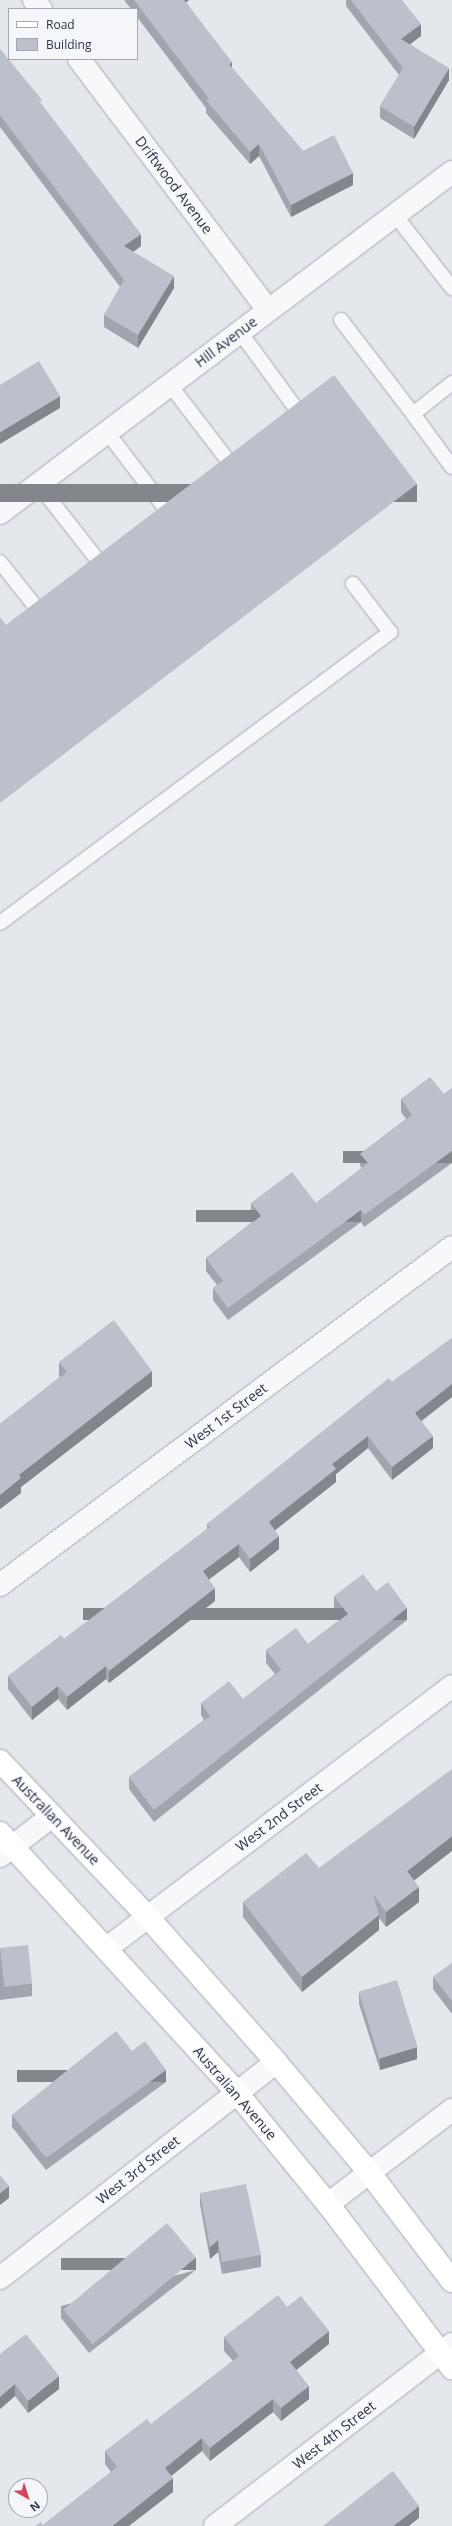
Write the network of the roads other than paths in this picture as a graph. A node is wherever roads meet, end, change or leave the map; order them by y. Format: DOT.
graph roads {
  1 [pos="34,0"];
  2 [pos="40,8"];
  3 [pos="80,60"];
  4 [pos="452,172"];
  5 [pos="394,215"];
  6 [pos="452,288"];
  7 [pos="268,310"];
  8 [pos="341,320"];
  9 [pos="240,332"];
  10 [pos="452,383"];
  11 [pos="170,384"];
  12 [pos="297,410"];
  13 [pos="413,414"];
  14 [pos="107,432"];
  15 [pos="230,462"];
  16 [pos="452,468"];
  17 [pos="38,484"];
  18 [pos="165,508"];
  19 [pos="0,513"];
  20 [pos="96,558"];
  21 [pos="0,562"];
  22 [pos="353,584"];
  23 [pos="35,606"];
  24 [pos="0,922"];
  25 [pos="452,1246"];
  26 [pos="0,1585"];
  27 [pos="452,1686"];
  28 [pos="0,1761"];
  29 [pos="52,1816"];
  30 [pos="4,1845"];
  31 [pos="147,1916"];
  32 [pos="107,1948"];
  33 [pos="276,2062"];
  34 [pos="237,2093"];
  35 [pos="452,2110"];
  36 [pos="369,2172"];
  37 [pos="328,2204"];
  38 [pos="0,2278"];
  39 [pos="452,2281"];
  40 [pos="448,2355"];
  41 [pos="215,2526"];
  1 -- 2 [label="street"];
  3 -- 7 [label="street, Driftwood Avenue"];
  4 -- 5 [label="street, Hill Avenue"];
  5 -- 6 [label="lane"];
  5 -- 7 [label="street, Hill Avenue"];
  7 -- 9 [label="street, Hill Avenue"];
  8 -- 13 [label="lane"];
  9 -- 11 [label="street, Hill Avenue"];
  9 -- 12 [label="lane"];
  10 -- 13 [label="lane"];
  11 -- 14 [label="street, Hill Avenue"];
  11 -- 15 [label="lane"];
  13 -- 16 [label="lane"];
  14 -- 17 [label="street, Hill Avenue"];
  14 -- 18 [label="lane"];
  17 -- 19 [label="street, Hill Avenue"];
  17 -- 20 [label="lane"];
  21 -- 23 [label="lane"];
  22 -- 24 [label="lane"];
  25 -- 26 [label="street, West 1st Street"];
  27 -- 31 [label="street, West 2nd Street"];
  28 -- 29 [label="main road, Australian Avenue"];
  29 -- 30 [label="street"];
  29 -- 31 [label="main road, Australian Avenue"];
  30 -- 32 [label="main road, Australian Avenue"];
  31 -- 32 [label="street, West 2nd Street"];
  31 -- 33 [label="main road, Australian Avenue"];
  32 -- 34 [label="main road, Australian Avenue"];
  33 -- 34 [label="street, West 3rd Street"];
  33 -- 36 [label="main road, Australian Avenue"];
  34 -- 37 [label="main road, Australian Avenue"];
  34 -- 38 [label="street, West 3rd Street"];
  35 -- 36 [label="street"];
  36 -- 37 [label="street"];
  36 -- 39 [label="main road, Australian Avenue"];
  37 -- 40 [label="main road, Australian Avenue"];
  40 -- 41 [label="street, West 4th Street"];
}
